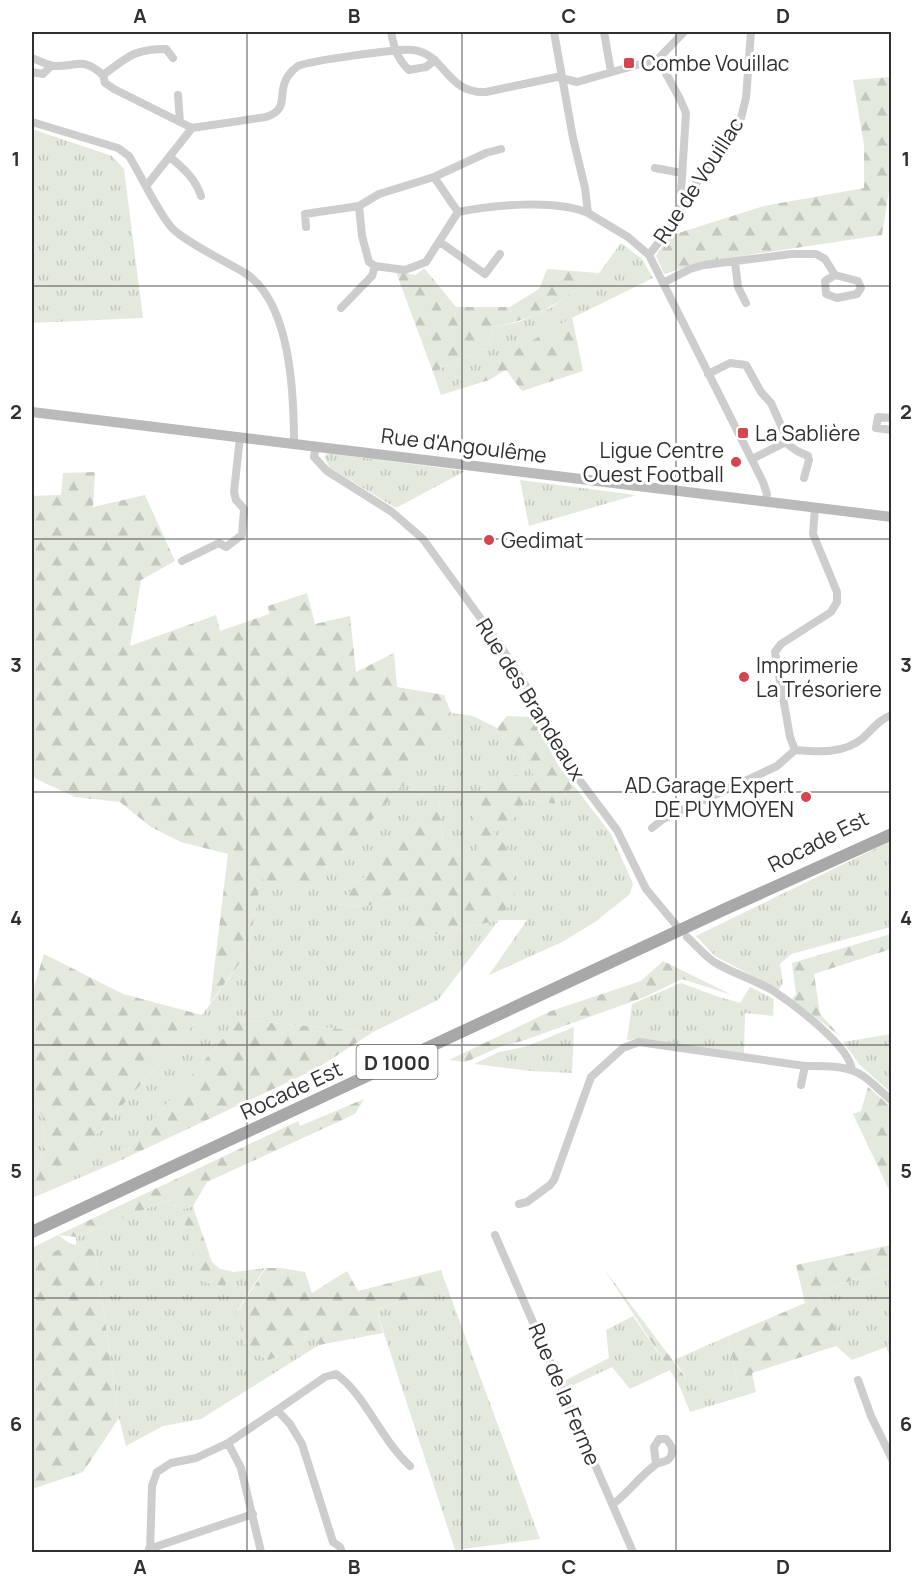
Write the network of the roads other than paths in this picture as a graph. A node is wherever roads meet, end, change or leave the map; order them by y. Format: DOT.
graph roads {
  1 [pos="391,32"];
  2 [pos="554,32"];
  3 [pos="604,32"];
  4 [pos="684,32"];
  5 [pos="751,32"];
  6 [pos="395,51"];
  7 [pos="172,58"];
  8 [pos="32,59"];
  9 [pos="658,59"];
  10 [pos="435,60"];
  11 [pos="51,66"];
  12 [pos="32,72"];
  13 [pos="611,72"];
  14 [pos="103,75"];
  15 [pos="562,79"];
  16 [pos="178,95"];
  17 [pos="32,122"];
  18 [pos="180,122"];
  19 [pos="192,128"];
  20 [pos="501,149"];
  21 [pos="170,157"];
  22 [pos="655,168"];
  23 [pos="682,173"];
  24 [pos="434,177"];
  25 [pos="147,185"];
  26 [pos="201,196"];
  27 [pos="686,198"];
  28 [pos="359,206"];
  29 [pos="458,212"];
  30 [pos="588,213"];
  31 [pos="306,227"];
  32 [pos="440,242"];
  33 [pos="500,254"];
  34 [pos="649,255"];
  35 [pos="735,262"];
  36 [pos="375,266"];
  37 [pos="835,275"];
  38 [pos="663,284"];
  39 [pos="746,303"];
  40 [pos="341,308"];
  41 [pos="708,374"];
  42 [pos="32,412"];
  43 [pos="891,418"];
  44 [pos="891,430"];
  45 [pos="240,437"];
  46 [pos="786,443"];
  47 [pos="294,444"];
  48 [pos="316,446"];
  49 [pos="752,459"];
  50 [pos="804,478"];
  51 [pos="765,501"];
  52 [pos="815,508"];
  53 [pos="891,517"];
  54 [pos="182,561"];
  55 [pos="891,715"];
  56 [pos="795,750"];
  57 [pos="891,826"];
  58 [pos="652,828"];
  59 [pos="891,834"];
  60 [pos="762,892"];
  61 [pos="676,925"];
  62 [pos="687,937"];
  63 [pos="805,1066"];
  64 [pos="852,1070"];
  65 [pos="801,1085"];
  66 [pos="891,1101"];
  67 [pos="519,1204"];
  68 [pos="32,1233"];
  69 [pos="495,1235"];
  70 [pos="858,1380"];
  71 [pos="278,1410"];
  72 [pos="228,1443"];
  73 [pos="891,1459"];
  74 [pos="656,1464"];
  75 [pos="410,1466"];
  76 [pos="613,1504"];
  77 [pos="253,1514"];
  78 [pos="149,1551"];
  79 [pos="261,1552"];
  80 [pos="342,1552"];
  81 [pos="633,1552"];
  1 -- 6 [label="street"];
  2 -- 15 [label="street"];
  3 -- 13 [label="street"];
  4 -- 9 [label="street"];
  5 -- 27 [label="street, Rue de Vouillac"];
  6 -- 10 [label="street"];
  6 -- 10 [label="street"];
  6 -- 19 [label="street"];
  7 -- 14 [label="street"];
  8 -- 11 [label="street"];
  9 -- 13 [label="street"];
  9 -- 23 [label="street"];
  10 -- 15 [label="street"];
  11 -- 12 [label="street"];
  11 -- 14 [label="street"];
  13 -- 15 [label="street"];
  14 -- 18 [label="street"];
  15 -- 30 [label="street"];
  16 -- 18 [label="street"];
  17 -- 25 [label="street"];
  18 -- 19 [label="street"];
  19 -- 21 [label="street"];
  20 -- 24 [label="street"];
  21 -- 25 [label="street"];
  21 -- 26 [label="street"];
  22 -- 23 [label="street"];
  23 -- 27 [label="street"];
  24 -- 28 [label="street"];
  24 -- 29 [label="street"];
  25 -- 47 [label="street"];
  27 -- 34 [label="street, Rue de Vouillac"];
  28 -- 31 [label="street"];
  28 -- 36 [label="street"];
  29 -- 30 [label="street"];
  29 -- 32 [label="street"];
  30 -- 34 [label="street"];
  32 -- 33 [label="street"];
  32 -- 36 [label="street"];
  34 -- 38 [label="street"];
  35 -- 37 [label="street"];
  35 -- 38 [label="street"];
  35 -- 39 [label="street"];
  36 -- 40 [label="street"];
  38 -- 41 [label="street"];
  41 -- 46 [label="street"];
  41 -- 49 [label="street"];
  42 -- 45 [label="street, Rue d'Angoulême"];
  43 -- 44 [label="street"];
  45 -- 47 [label="street, Rue d'Angoulême"];
  45 -- 54 [label="street"];
  46 -- 49 [label="street"];
  46 -- 50 [label="street"];
  47 -- 48 [label="street, Rue d'Angoulême"];
  48 -- 51 [label="street, Rue d'Angoulême"];
  48 -- 61 [label="street, Rue des Brandeaux"];
  49 -- 51 [label="street"];
  51 -- 52 [label="street, Rue d'Angoulême"];
  52 -- 53 [label="street, Rue d'Angoulême"];
  52 -- 56 [label="street"];
  55 -- 56 [label="street"];
  56 -- 58 [label="street"];
  57 -- 60 [label="main road, Rocade Est / D 1000"];
  59 -- 60 [label="main road, Rocade Est / D 1000"];
  60 -- 68 [label="main road, Rocade Est / D 1000"];
  62 -- 64 [label="street"];
  63 -- 64 [label="street"];
  63 -- 65 [label="street"];
  63 -- 67 [label="street"];
  64 -- 66 [label="street"];
  69 -- 76 [label="street, Rue de la Ferme"];
  70 -- 73 [label="street"];
  71 -- 72 [label="street"];
  71 -- 75 [label="street"];
  71 -- 80 [label="street"];
  72 -- 77 [label="street"];
  72 -- 78 [label="street"];
  74 -- 76 [label="street"];
  76 -- 81 [label="street, Rue de la Ferme"];
  77 -- 78 [label="street"];
  77 -- 79 [label="street"];
}
